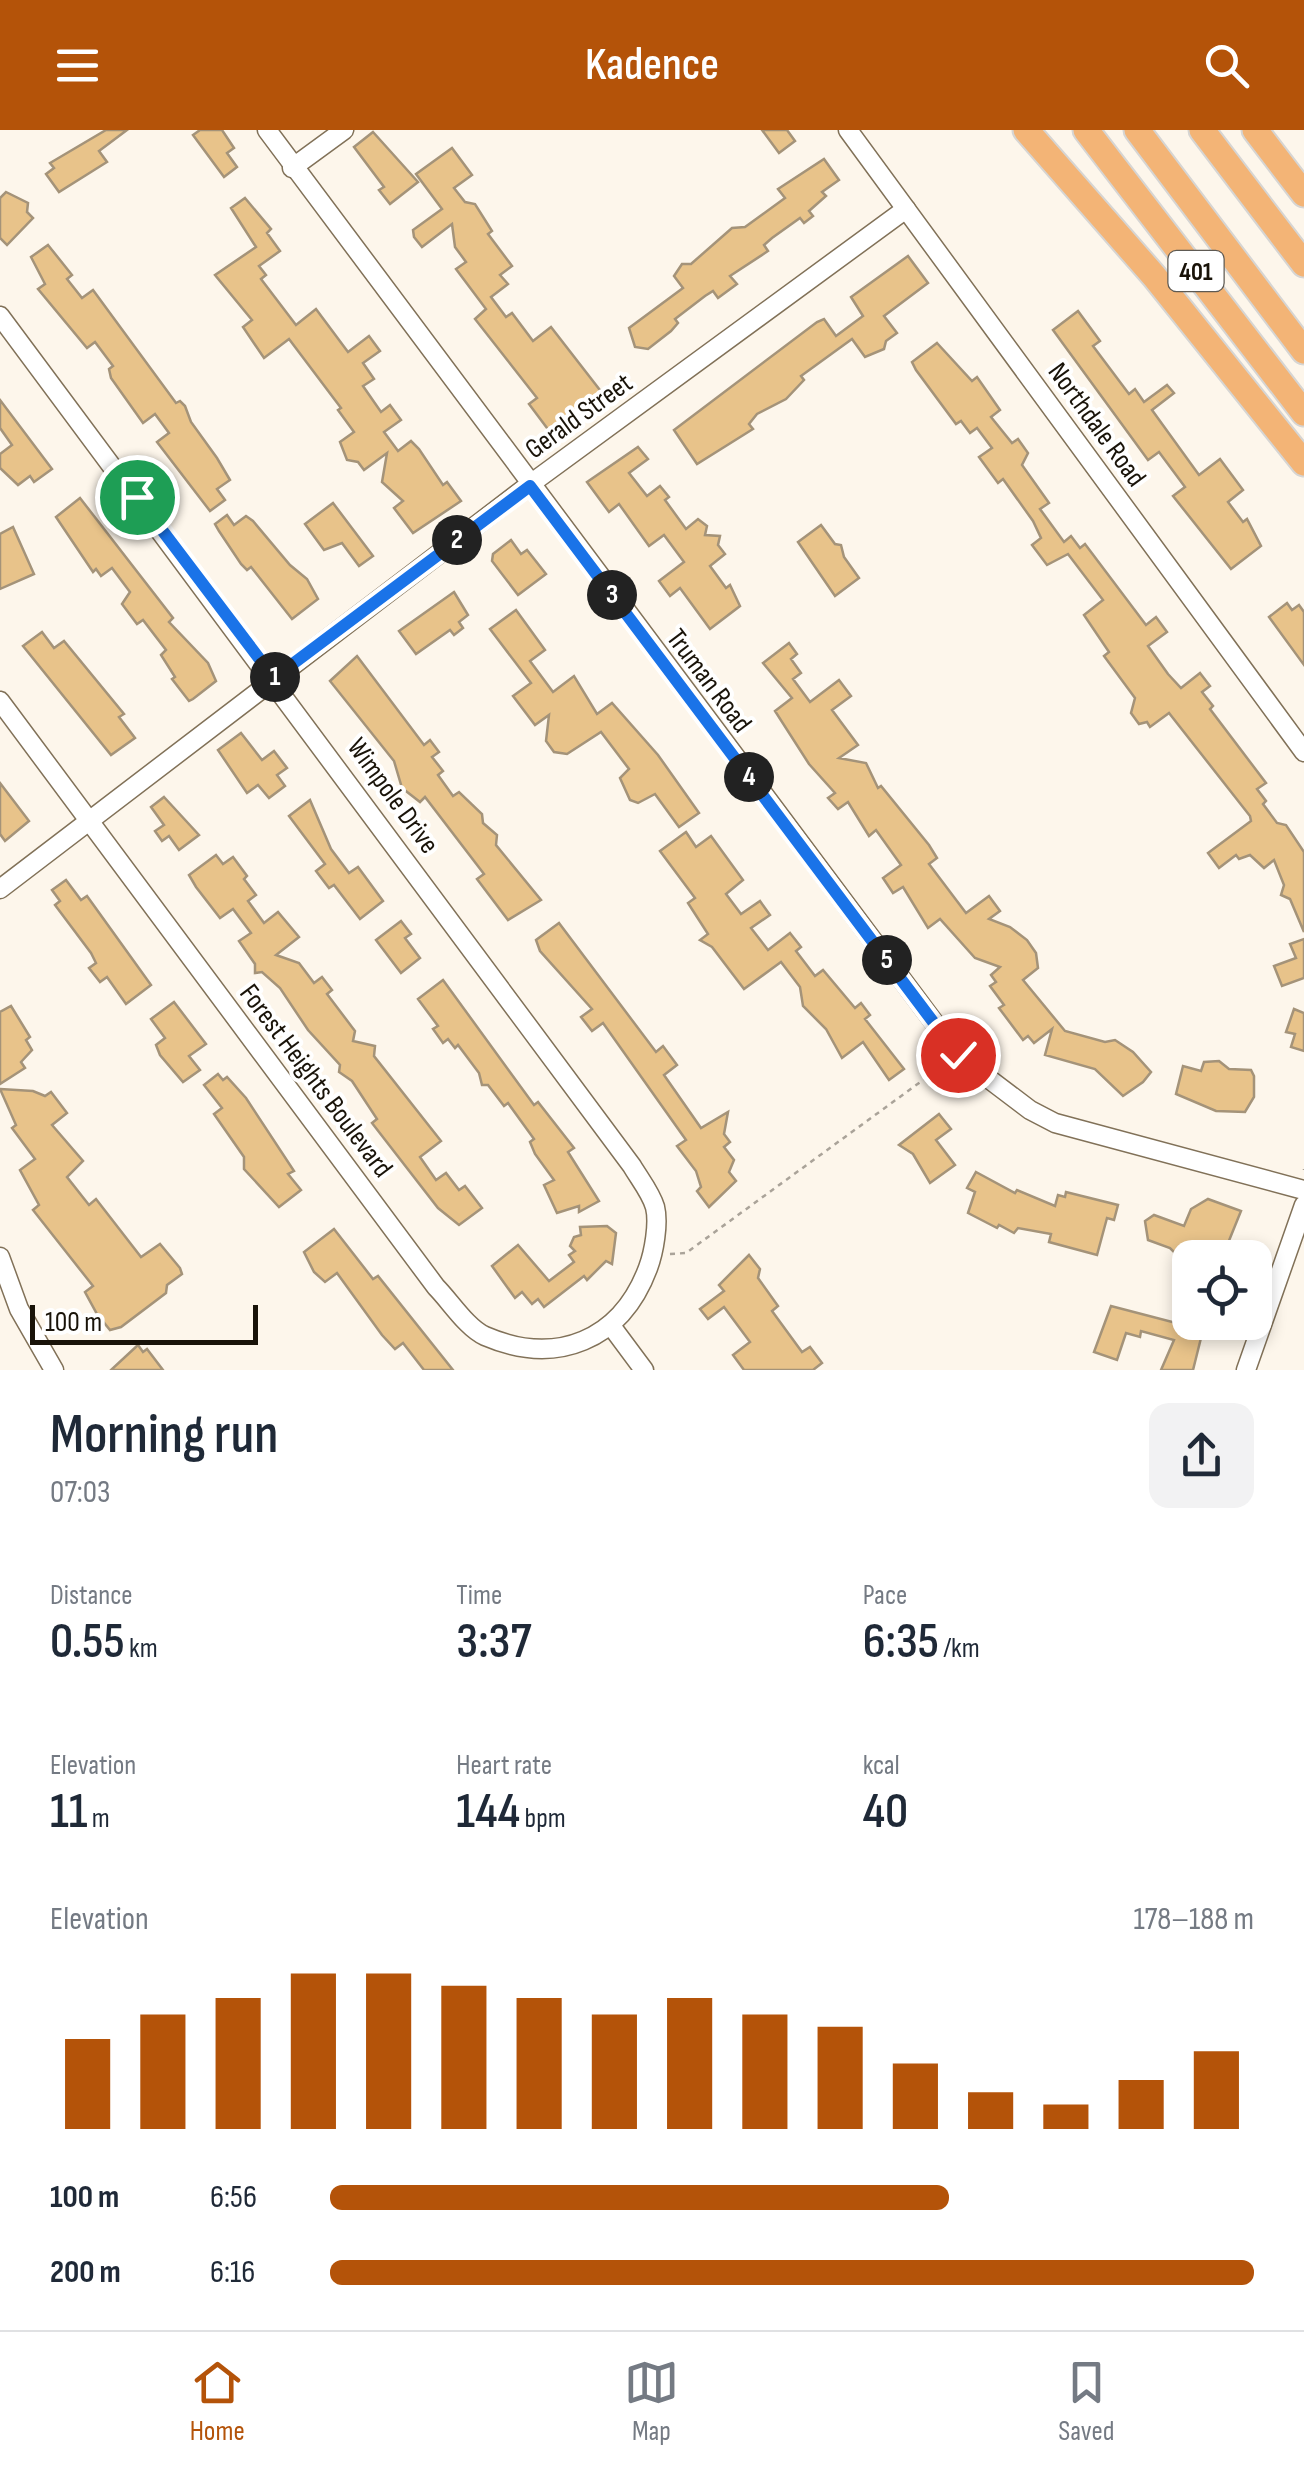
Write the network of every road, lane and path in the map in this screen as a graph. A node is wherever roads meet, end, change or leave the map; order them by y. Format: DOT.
graph roads {
  1 [pos="266,130"];
  2 [pos="344,130"];
  3 [pos="848,130"];
  4 [pos="1026,130"];
  5 [pos="1086,130"];
  6 [pos="1137,130"];
  7 [pos="1202,130"];
  8 [pos="1255,130"];
  9 [pos="292,168"];
  10 [pos="1304,194"];
  11 [pos="906,209"];
  12 [pos="1304,264"];
  13 [pos="0,316"];
  14 [pos="1304,351"];
  15 [pos="1304,413"];
  16 [pos="1304,463"];
  17 [pos="530,486"];
  18 [pos="274,678"];
  19 [pos="0,701"];
  20 [pos="1304,752"];
  21 [pos="90,820"];
  22 [pos="0,889"];
  23 [pos="950,1061"];
  24 [pos="1304,1190"];
  25 [pos="1304,1205"];
  26 [pos="653,1256"];
  27 [pos="0,1257"];
  28 [pos="612,1327"];
  29 [pos="54,1370"];
  30 [pos="644,1370"];
  31 [pos="1246,1370"];
  1 -- 9 [label="street, Truman Road"];
  2 -- 9 [label="street"];
  3 -- 11 [label="street, Northdale Road"];
  4 -- 16 [label="highway"];
  5 -- 15 [label="highway, 401"];
  6 -- 14 [label="highway, 401"];
  7 -- 12 [label="highway"];
  8 -- 10 [label="highway"];
  9 -- 17 [label="street, Truman Road"];
  11 -- 17 [label="street, Gerald Street"];
  11 -- 20 [label="street, Northdale Road"];
  13 -- 18 [label="street, Wimpole Drive"];
  17 -- 18 [label="street, Gerald Street"];
  17 -- 24 [label="street, Truman Road"];
  18 -- 21 [label="street, Gerald Street"];
  18 -- 26 [label="street, Wimpole Drive"];
  19 -- 21 [label="street, Forest Heights Boulevard"];
  21 -- 22 [label="street, Gerald Street"];
  21 -- 28 [label="street, Forest Heights Boulevard"];
  23 -- 26 [label="path"];
  25 -- 31 [label="street"];
  26 -- 28 [label="street, Wimpole Drive"];
  27 -- 29 [label="street"];
  28 -- 30 [label="street"];
}
